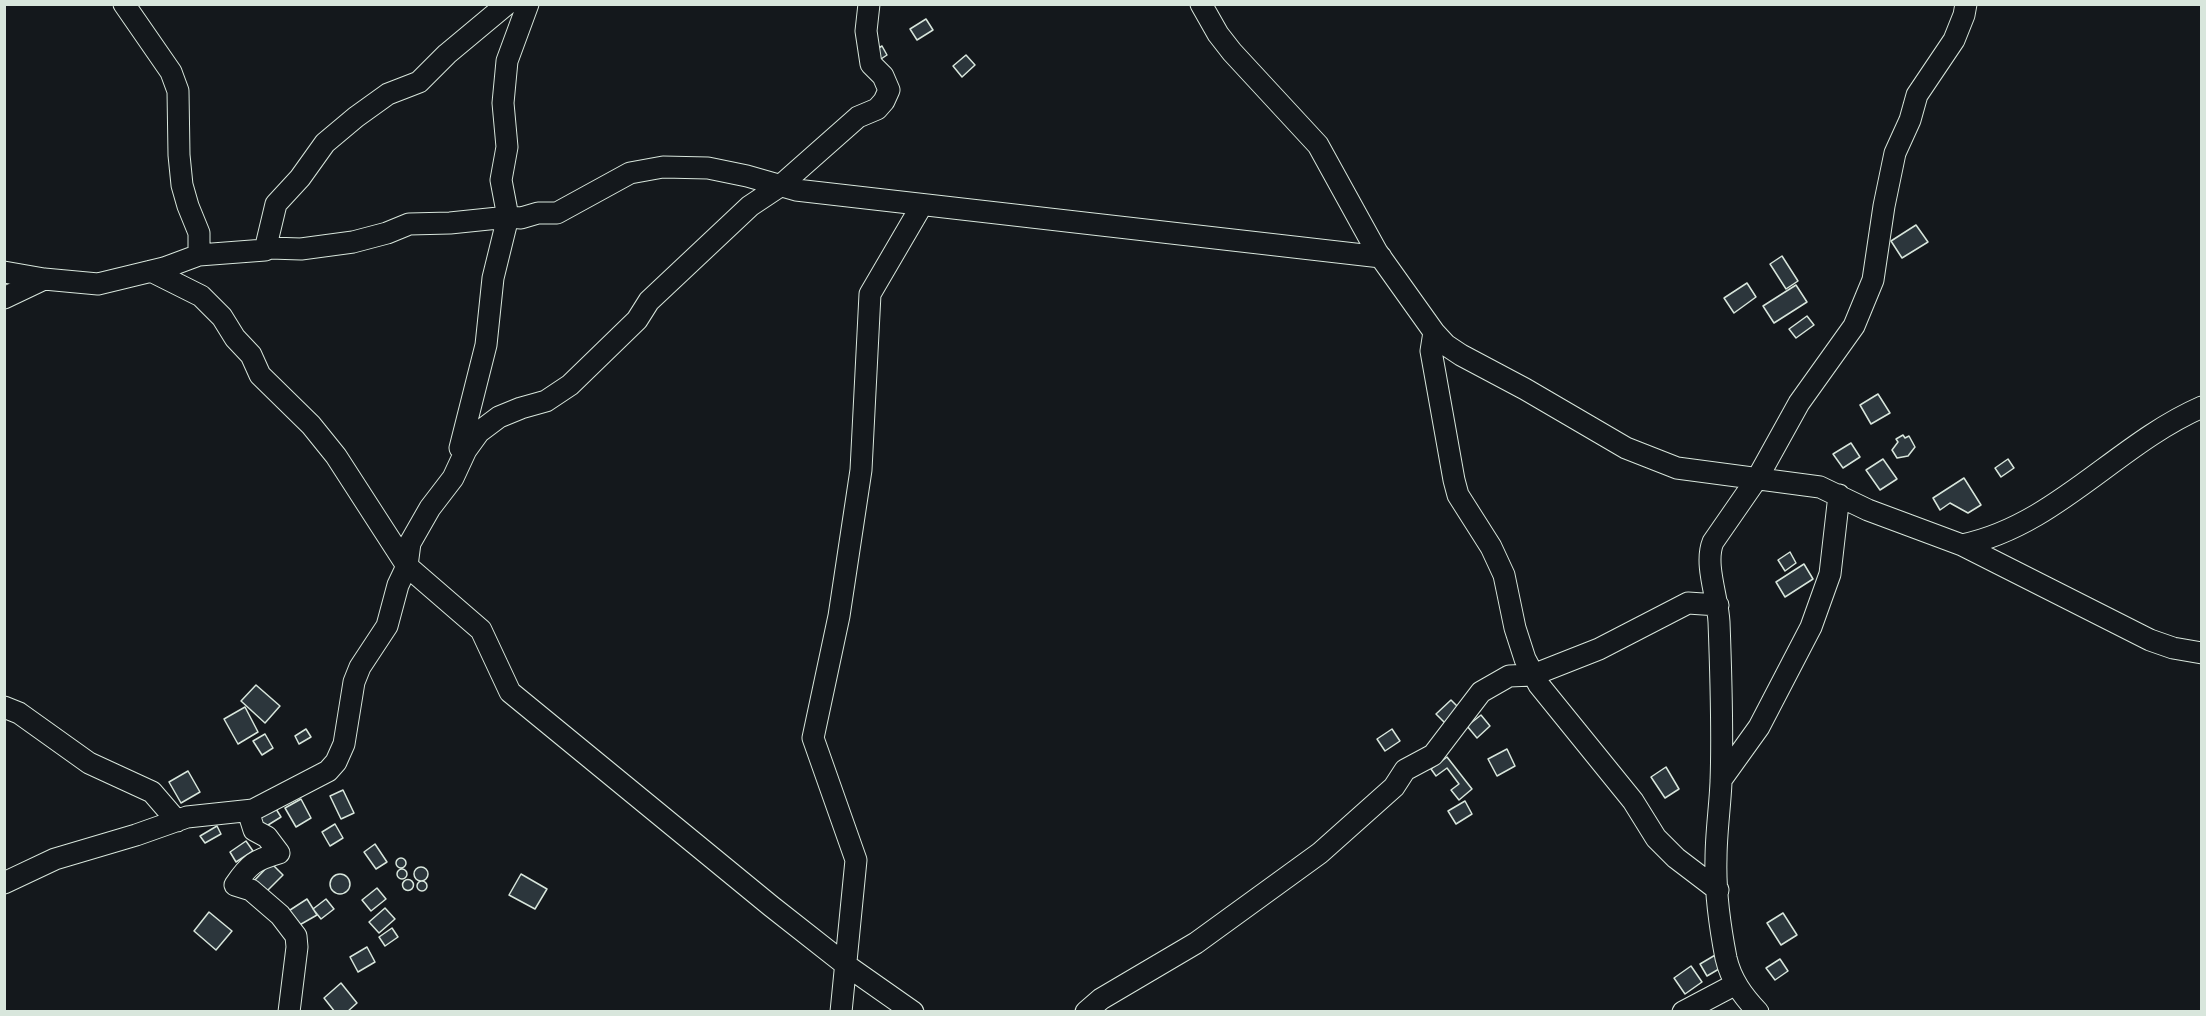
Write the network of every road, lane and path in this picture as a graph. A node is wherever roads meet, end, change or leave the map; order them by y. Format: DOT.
graph roads {
  1 [pos="124,4"];
  2 [pos="507,4"];
  3 [pos="528,4"];
  4 [pos="869,4"];
  5 [pos="1201,4"];
  6 [pos="1966,4"];
  7 [pos="780,186"];
  8 [pos="922,205"];
  9 [pos="508,217"];
  10 [pos="265,250"];
  11 [pos="198,255"];
  12 [pos="1381,257"];
  13 [pos="151,271"];
  14 [pos="4,272"];
  15 [pos="44,279"];
  16 [pos="4,298"];
  17 [pos="1434,332"];
  18 [pos="2202,407"];
  19 [pos="1758,477"];
  20 [pos="453,478"];
  21 [pos="1839,495"];
  22 [pos="1962,545"];
  23 [pos="407,566"];
  24 [pos="1718,605"];
  25 [pos="2202,653"];
  26 [pos="1533,675"];
  27 [pos="4,707"];
  28 [pos="1721,780"];
  29 [pos="248,811"];
  30 [pos="177,821"];
  31 [pos="4,883"];
  32 [pos="1718,890"];
  33 [pos="846,965"];
  34 [pos="1736,984"];
  35 [pos="289,1011"];
  36 [pos="841,1011"];
  37 [pos="913,1011"];
  38 [pos="1086,1011"];
  39 [pos="1683,1011"];
  40 [pos="1758,1011"];
  1 -- 11 [label="street"];
  2 -- 10 [label="street"];
  3 -- 9 [label="street"];
  4 -- 7 [label="street"];
  5 -- 12 [label="street"];
  6 -- 19 [label="street"];
  7 -- 8 [label="street"];
  7 -- 9 [label="street"];
  7 -- 20 [label="street"];
  8 -- 12 [label="street"];
  8 -- 33 [label="street"];
  9 -- 10 [label="street"];
  9 -- 20 [label="street"];
  10 -- 11 [label="street"];
  11 -- 13 [label="street"];
  12 -- 17 [label="street"];
  13 -- 15 [label="street"];
  13 -- 23 [label="street"];
  14 -- 15 [label="street"];
  15 -- 16 [label="street"];
  17 -- 19 [label="street"];
  17 -- 26 [label="street"];
  18 -- 22 [label="street"];
  19 -- 21 [label="street"];
  19 -- 24 [label="street"];
  20 -- 23 [label="street"];
  21 -- 22 [label="street"];
  21 -- 28 [label="street"];
  22 -- 25 [label="street"];
  23 -- 29 [label="street"];
  23 -- 33 [label="street"];
  24 -- 26 [label="street"];
  24 -- 28 [label="street"];
  26 -- 32 [label="street"];
  26 -- 38 [label="street"];
  27 -- 30 [label="street"];
  28 -- 32 [label="street"];
  29 -- 30 [label="street"];
  29 -- 35 [label="street"];
  30 -- 31 [label="street"];
  32 -- 34 [label="street"];
  33 -- 36 [label="street"];
  33 -- 37 [label="street"];
  34 -- 39 [label="street"];
  34 -- 40 [label="street"];
}
